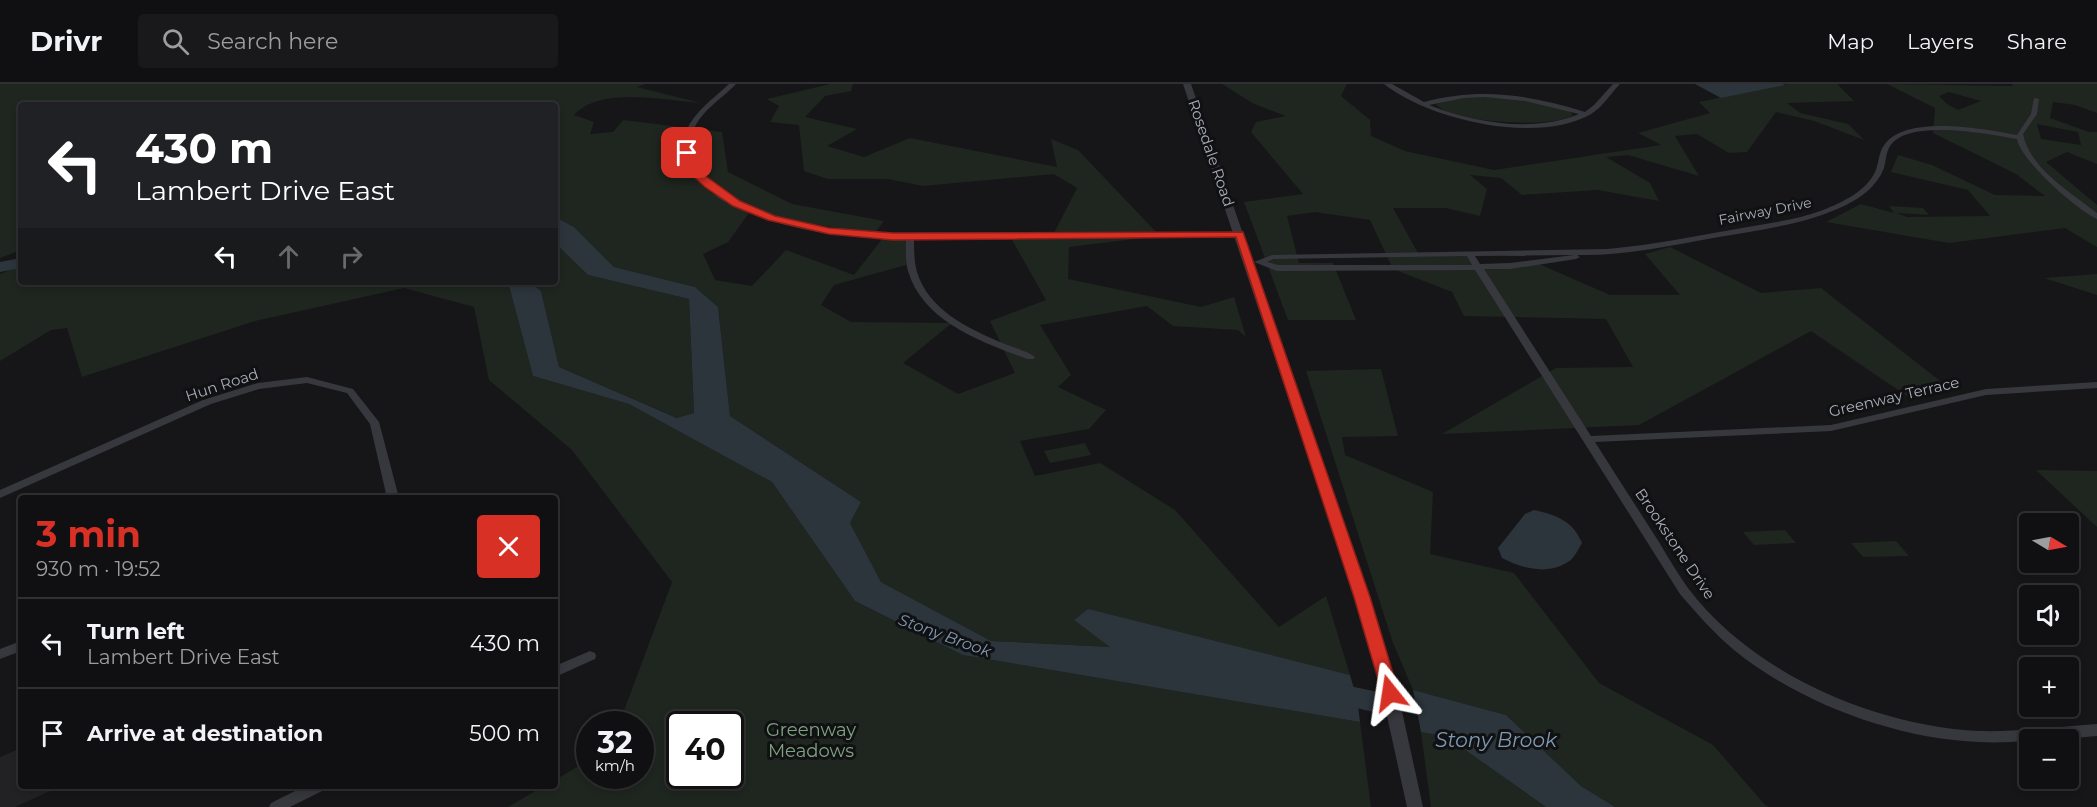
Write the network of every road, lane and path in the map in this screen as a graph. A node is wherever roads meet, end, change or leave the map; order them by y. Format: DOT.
graph roads {
  1 [pos="733,84"];
  2 [pos="1187,84"];
  3 [pos="1387,84"];
  4 [pos="1617,84"];
  5 [pos="2036,99"];
  6 [pos="1422,105"];
  7 [pos="1586,114"];
  8 [pos="2019,137"];
  9 [pos="2097,217"];
  10 [pos="1240,234"];
  11 [pos="910,236"];
  12 [pos="1469,253"];
  13 [pos="1585,254"];
  14 [pos="1255,262"];
  15 [pos="1478,267"];
  16 [pos="1030,357"];
  17 [pos="2097,385"];
  18 [pos="1589,439"];
  19 [pos="0,494"];
  20 [pos="392,495"];
  21 [pos="18,647"];
  22 [pos="0,654"];
  23 [pos="590,656"];
  24 [pos="558,671"];
  25 [pos="2097,730"];
  26 [pos="313,789"];
  27 [pos="276,807"];
  28 [pos="1415,807"];
  1 -- 11 [label="street"];
  2 -- 10 [label="street, Rosedale Road"];
  3 -- 6 [label="street"];
  4 -- 7 [label="street"];
  5 -- 8 [label="street"];
  6 -- 7 [label="street"];
  6 -- 7 [label="street"];
  8 -- 9 [label="street"];
  8 -- 13 [label="street, Fairway Drive"];
  10 -- 11 [label="street"];
  10 -- 14 [label="street, Rosedale Road"];
  11 -- 16 [label="street"];
  12 -- 13 [label="street, Fairway Drive"];
  12 -- 14 [label="street, Fairway Drive"];
  12 -- 15 [label="street, Brookstone Drive"];
  13 -- 15 [label="street, Fairway Drive"];
  14 -- 15 [label="street, Fairway Drive"];
  14 -- 28 [label="street, Rosedale Road"];
  15 -- 18 [label="street, Brookstone Drive"];
  17 -- 18 [label="street, Greenway Terrace"];
  18 -- 25 [label="street, Brookstone Drive"];
  19 -- 20 [label="street, Hun Road"];
  21 -- 22 [label="street"];
  23 -- 24 [label="street"];
  26 -- 27 [label="street"];
}
